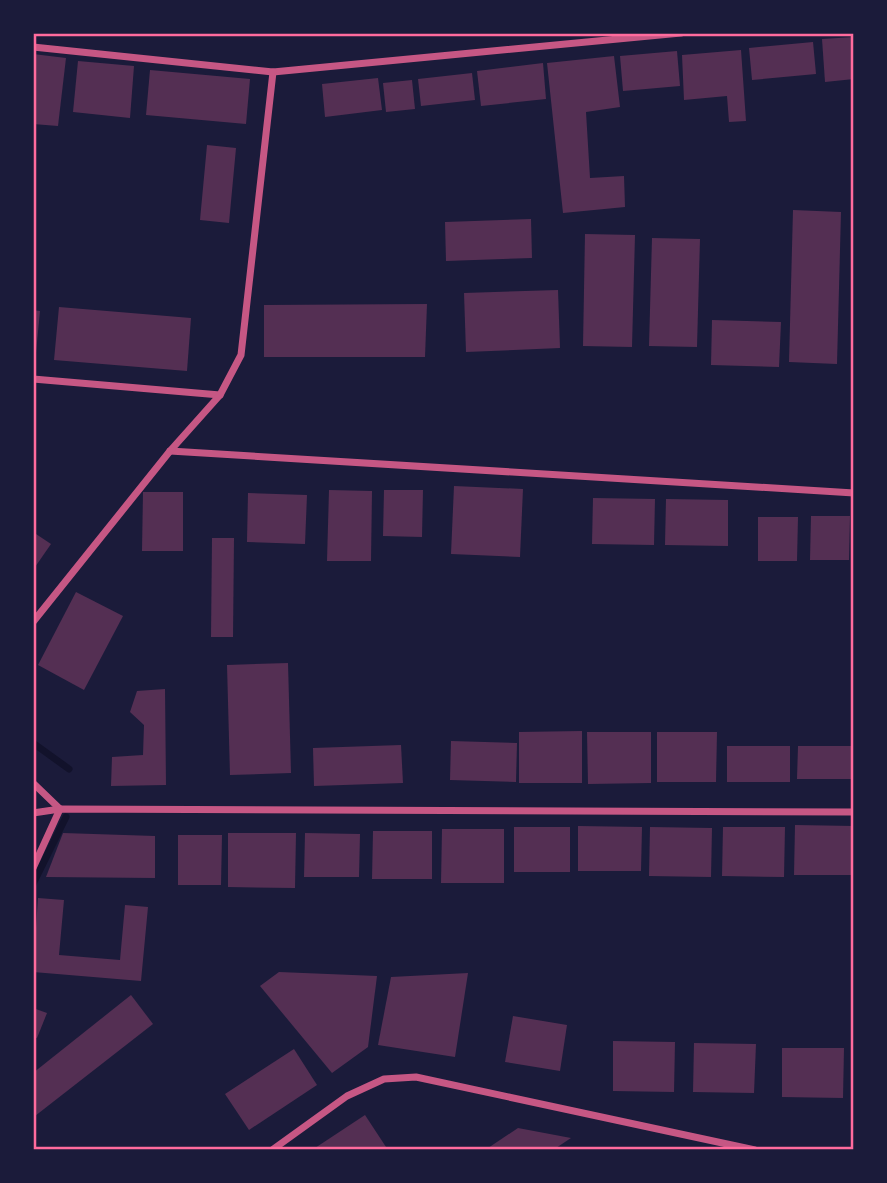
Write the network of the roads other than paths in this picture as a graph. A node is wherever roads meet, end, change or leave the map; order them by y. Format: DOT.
graph roads {
  1 [pos="681,33"];
  2 [pos="33,47"];
  3 [pos="273,72"];
  4 [pos="33,379"];
  5 [pos="220,395"];
  6 [pos="170,451"];
  7 [pos="854,493"];
  8 [pos="33,622"];
  9 [pos="33,783"];
  10 [pos="60,808"];
  11 [pos="854,812"];
  12 [pos="33,813"];
  13 [pos="33,867"];
  14 [pos="272,1150"];
  15 [pos="755,1150"];
  1 -- 3 [label="street"];
  2 -- 3 [label="street"];
  3 -- 5 [label="street"];
  4 -- 5 [label="street"];
  5 -- 6 [label="street"];
  6 -- 7 [label="street"];
  6 -- 8 [label="street"];
  9 -- 10 [label="street"];
  10 -- 11 [label="street"];
  10 -- 12 [label="street"];
  10 -- 13 [label="street"];
  14 -- 15 [label="street"];
}
